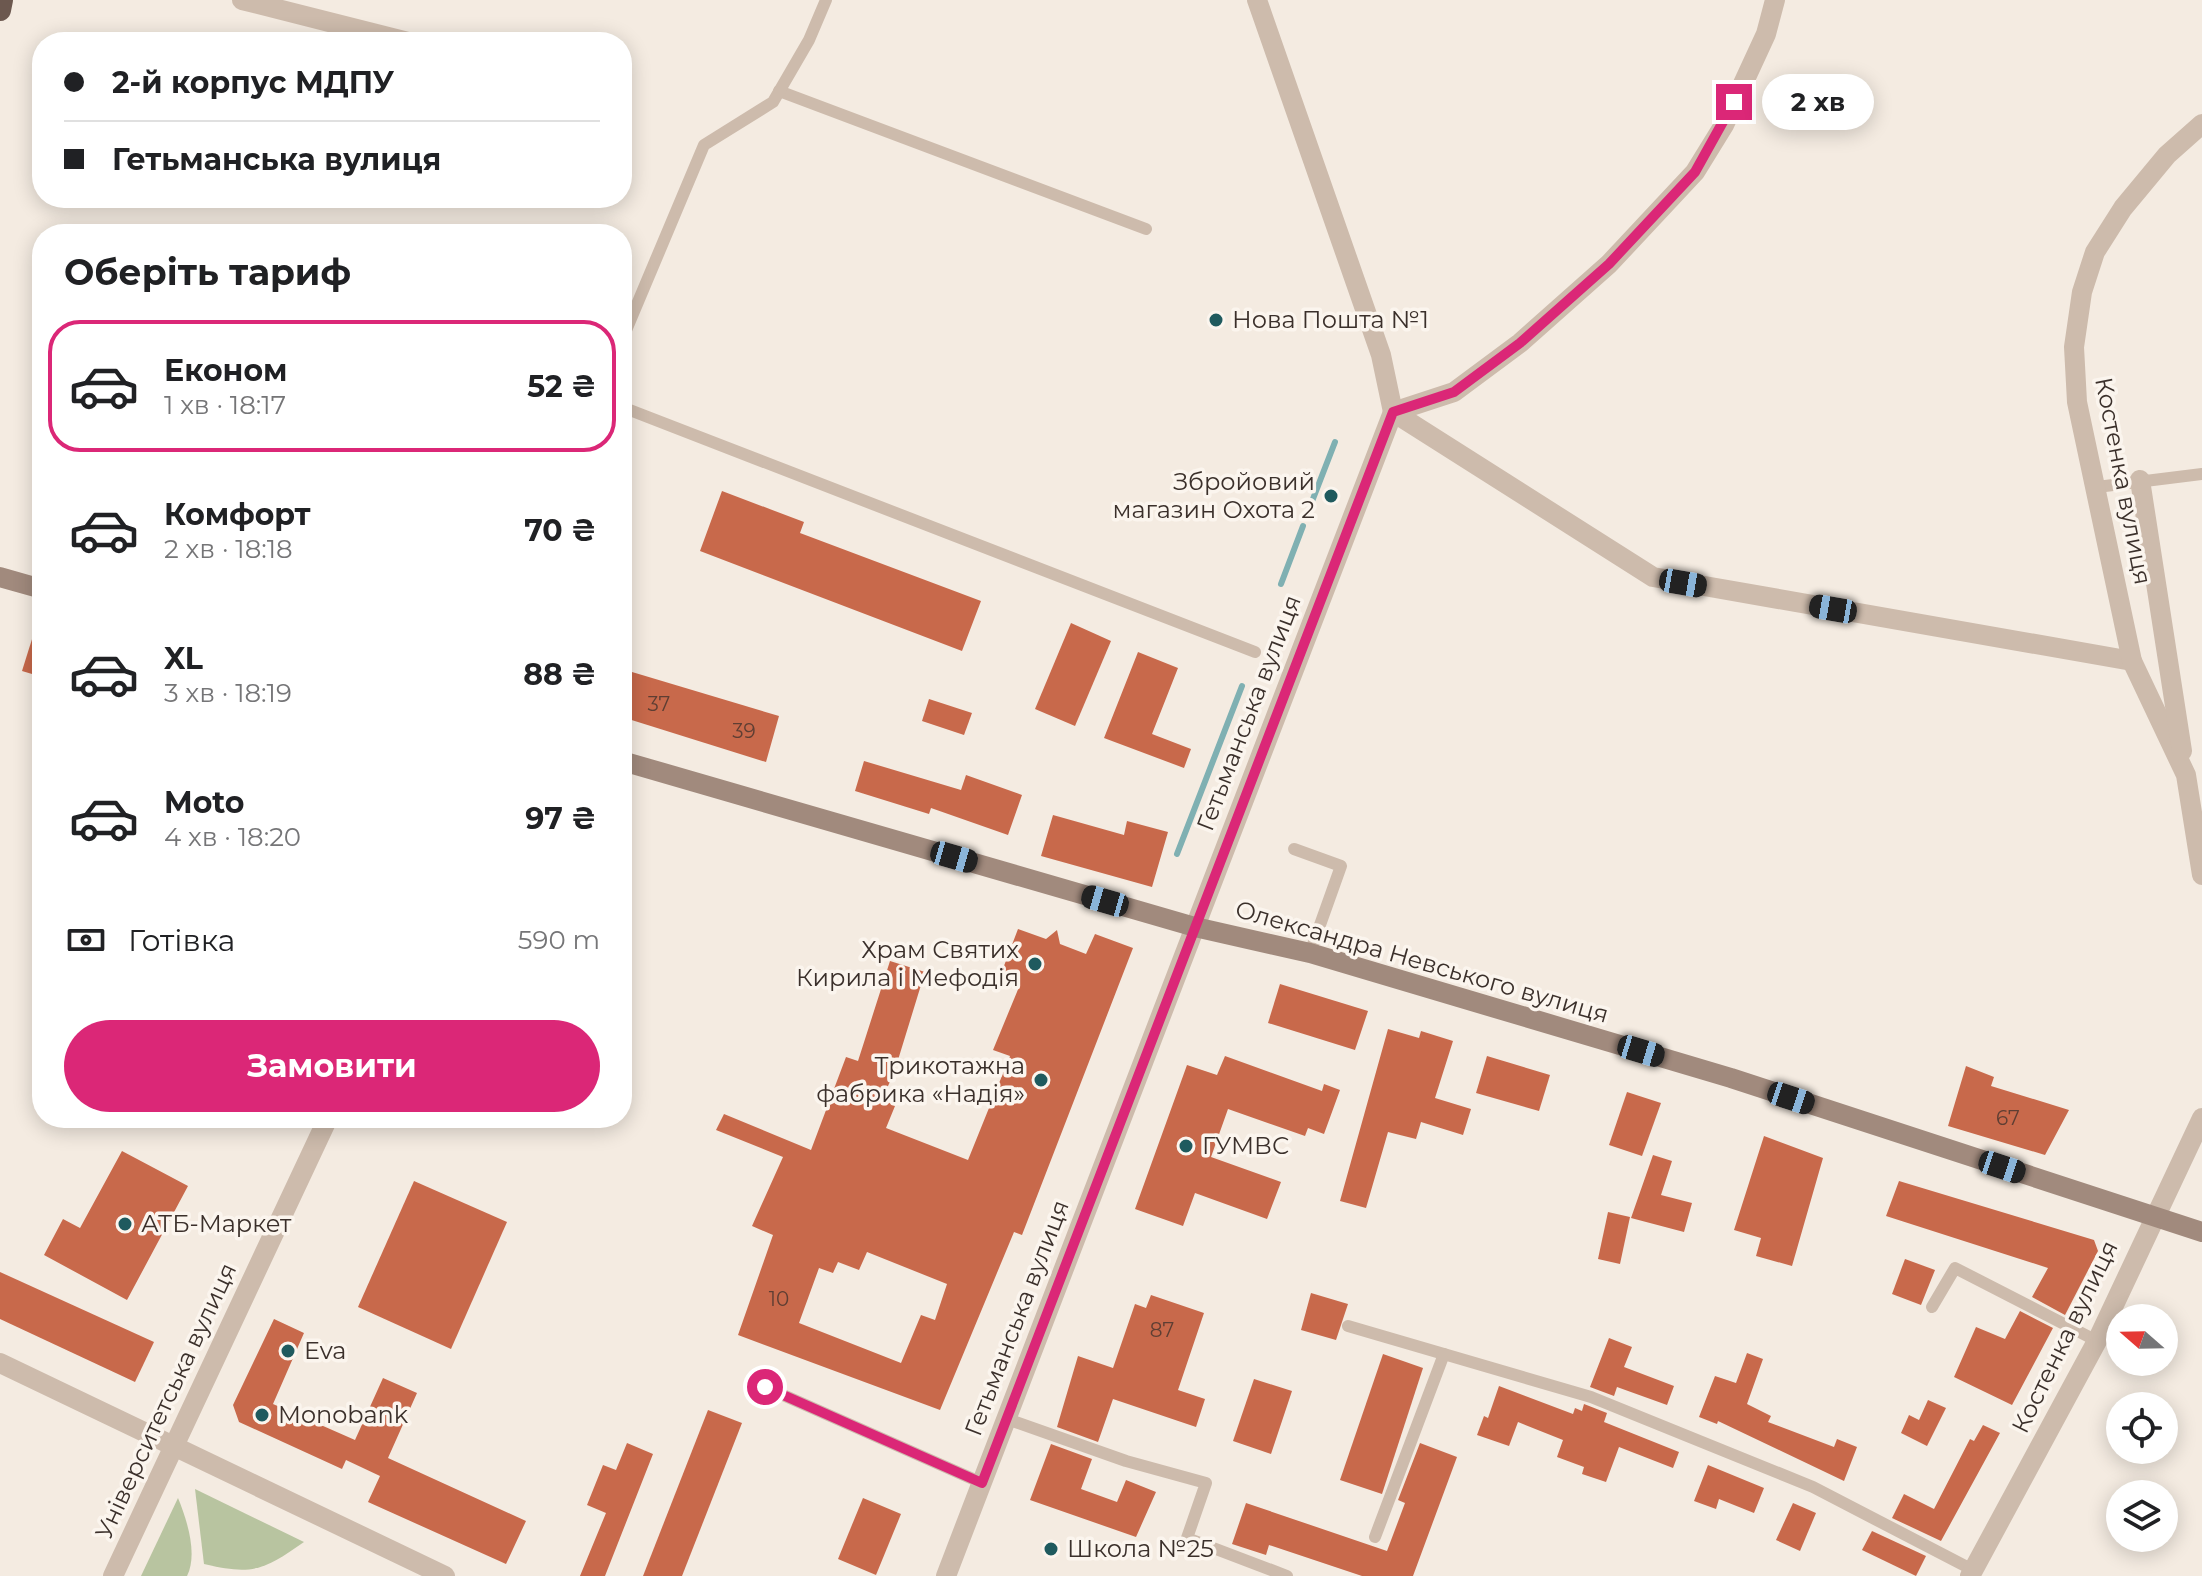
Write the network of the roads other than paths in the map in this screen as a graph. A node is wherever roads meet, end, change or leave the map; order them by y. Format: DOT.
graph roads {
  1 [pos="2,0"];
  2 [pos="242,0"];
  3 [pos="826,0"];
  4 [pos="1257,0"];
  5 [pos="1775,0"];
  6 [pos="0,10"];
  7 [pos="368,32"];
  8 [pos="779,91"];
  9 [pos="2202,124"];
  10 [pos="1146,229"];
  11 [pos="632,316"];
  12 [pos="632,411"];
  13 [pos="1393,412"];
  14 [pos="2202,474"];
  15 [pos="2140,480"];
  16 [pos="2097,487"];
  17 [pos="0,577"];
  18 [pos="32,586"];
  19 [pos="1255,652"];
  20 [pos="2132,661"];
  21 [pos="632,764"];
  22 [pos="2186,775"];
  23 [pos="1294,849"];
  24 [pos="2202,875"];
  25 [pos="1195,927"];
  26 [pos="1310,953"];
  27 [pos="2202,1118"];
  28 [pos="323,1128"];
  29 [pos="2153,1216"];
  30 [pos="2202,1232"];
  31 [pos="1932,1307"];
  32 [pos="1348,1326"];
  33 [pos="2097,1341"];
  34 [pos="1444,1354"];
  35 [pos="0,1363"];
  36 [pos="765,1387"];
  37 [pos="1007,1419"];
  38 [pos="173,1447"];
  39 [pos="982,1483"];
  40 [pos="1375,1537"];
  41 [pos="1972,1573"];
  42 [pos="113,1576"];
  43 [pos="445,1576"];
  44 [pos="946,1576"];
  45 [pos="1287,1576"];
  1 -- 6 [label="highway"];
  2 -- 7 [label="street"];
  3 -- 8 [label="lane"];
  4 -- 13 [label="street"];
  5 -- 13 [label="street"];
  8 -- 10 [label="lane"];
  8 -- 11 [label="lane"];
  9 -- 16 [label="street, Костенка вулиця"];
  12 -- 19 [label="lane"];
  13 -- 20 [label="street"];
  13 -- 25 [label="street, Гетьманська вулиця"];
  14 -- 15 [label="lane"];
  15 -- 16 [label="lane"];
  15 -- 22 [label="street"];
  16 -- 20 [label="street, Костенка вулиця"];
  17 -- 18 [label="main road"];
  20 -- 22 [label="street, Костенка вулиця"];
  21 -- 25 [label="main road, Олександра Невського вулиця"];
  22 -- 24 [label="street, Костенка вулиця"];
  23 -- 26 [label="lane"];
  25 -- 26 [label="main road, Олександра Невського вулиця"];
  25 -- 37 [label="street, Гетьманська вулиця"];
  26 -- 29 [label="main road, Олександра Невського вулиця"];
  27 -- 29 [label="street, Костенка вулиця"];
  28 -- 38 [label="street, Університетська вулиця"];
  29 -- 30 [label="main road, Олександра Невського вулиця"];
  29 -- 33 [label="street, Костенка вулиця"];
  31 -- 33 [label="lane"];
  32 -- 34 [label="lane"];
  33 -- 41 [label="street, Костенка вулиця"];
  34 -- 40 [label="lane"];
  34 -- 41 [label="lane"];
  35 -- 38 [label="street"];
  36 -- 39 [label="lane"];
  37 -- 39 [label="street, Гетьманська вулиця"];
  37 -- 45 [label="lane"];
  38 -- 42 [label="street, Університетська вулиця"];
  38 -- 43 [label="street"];
  39 -- 44 [label="street, Гетьманська вулиця"];
}
